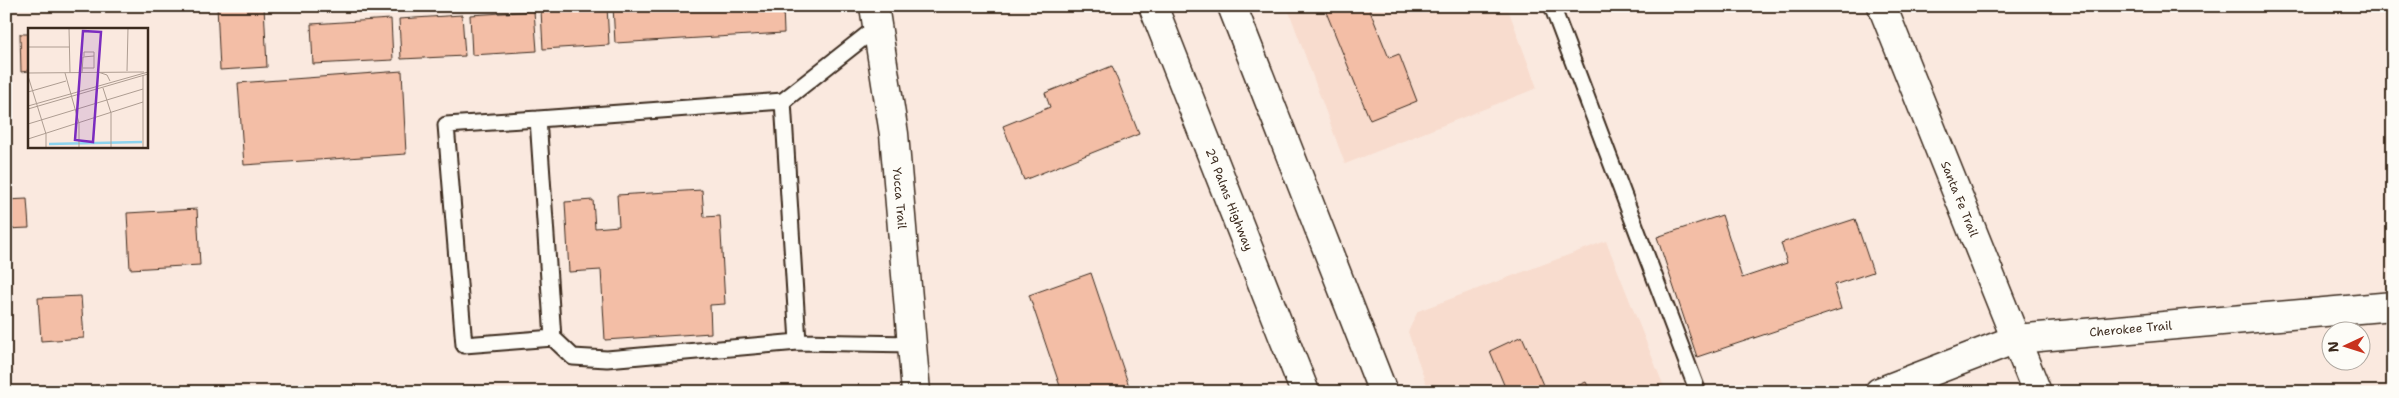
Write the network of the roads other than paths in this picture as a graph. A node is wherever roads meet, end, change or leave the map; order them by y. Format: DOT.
graph roads {
  1 [pos="1153,6"];
  2 [pos="1232,6"];
  3 [pos="1552,6"];
  4 [pos="1882,6"];
  5 [pos="874,12"];
  6 [pos="783,101"];
  7 [pos="538,119"];
  8 [pos="2393,306"];
  9 [pos="553,338"];
  10 [pos="2016,339"];
  11 [pos="798,342"];
  12 [pos="912,344"];
  13 [pos="916,392"];
  14 [pos="1305,392"];
  15 [pos="1383,392"];
  16 [pos="1698,392"];
  17 [pos="1879,392"];
  18 [pos="2037,392"];
  1 -- 14 [label="street, 29 Palms Highway"];
  2 -- 15 [label="street"];
  3 -- 16 [label="lane"];
  4 -- 10 [label="street, Santa Fe Trail"];
  5 -- 6 [label="lane"];
  5 -- 12 [label="street, Yucca Trail"];
  6 -- 7 [label="lane"];
  6 -- 11 [label="lane"];
  7 -- 9 [label="lane"];
  7 -- 9 [label="lane"];
  8 -- 10 [label="street, Cherokee Trail"];
  9 -- 11 [label="lane"];
  10 -- 17 [label="street, Cherokee Trail"];
  10 -- 18 [label="street, Santa Fe Trail"];
  11 -- 12 [label="lane"];
  12 -- 13 [label="street, Yucca Trail"];
}
